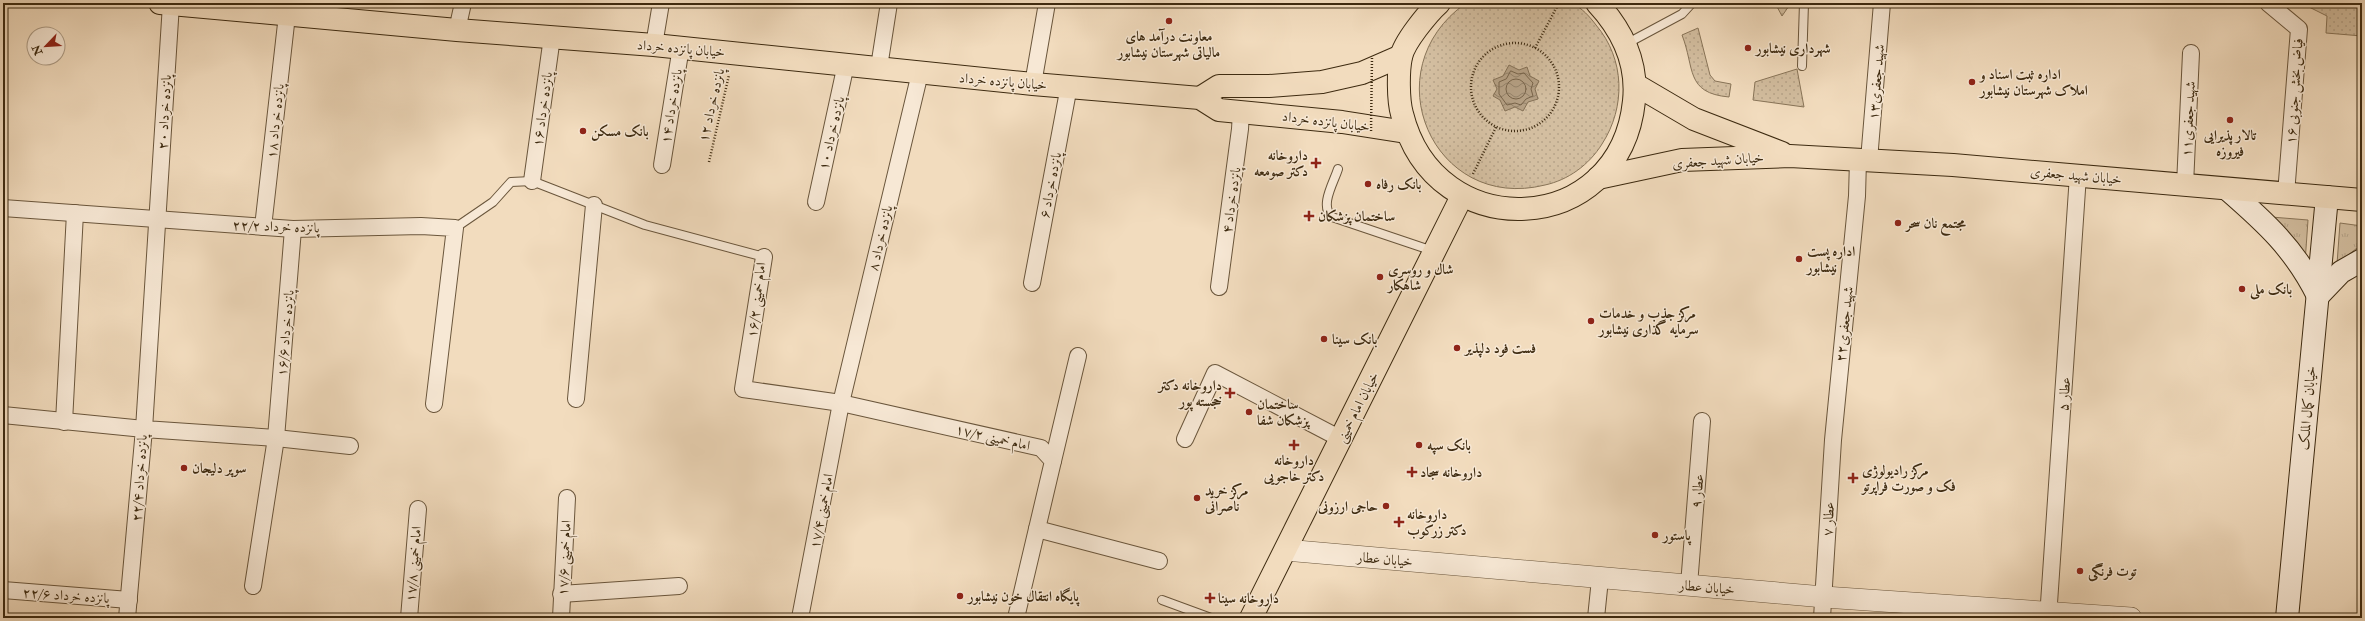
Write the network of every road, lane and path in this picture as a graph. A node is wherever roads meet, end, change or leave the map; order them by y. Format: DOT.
graph roads {
  1 [pos="166,3"];
  2 [pos="463,3"];
  3 [pos="661,3"];
  4 [pos="889,3"];
  5 [pos="1047,3"];
  6 [pos="1439,3"];
  7 [pos="1559,3"];
  8 [pos="1597,3"];
  9 [pos="1692,3"];
  10 [pos="1804,3"];
  11 [pos="1882,3"];
  12 [pos="2268,3"];
  13 [pos="264,8"];
  14 [pos="287,15"];
  15 [pos="457,30"];
  16 [pos="552,37"];
  17 [pos="1626,44"];
  18 [pos="654,45"];
  19 [pos="681,47"];
  20 [pos="1535,48"];
  21 [pos="733,53"];
  22 [pos="2191,53"];
  23 [pos="1401,56"];
  24 [pos="1372,57"];
  25 [pos="846,64"];
  26 [pos="1802,66"];
  27 [pos="879,67"];
  28 [pos="920,72"];
  29 [pos="1033,84"];
  30 [pos="1636,85"];
  31 [pos="1069,86"];
  32 [pos="1200,98"];
  33 [pos="1241,112"];
  34 [pos="1496,128"];
  35 [pos="1372,130"];
  36 [pos="1406,132"];
  37 [pos="1790,156"];
  38 [pos="1864,160"];
  39 [pos="709,162"];
  40 [pos="662,165"];
  41 [pos="1338,168"];
  42 [pos="2078,175"];
  43 [pos="1598,178"];
  44 [pos="532,181"];
  45 [pos="2185,185"];
  46 [pos="2227,189"];
  47 [pos="2286,194"];
  48 [pos="1462,196"];
  49 [pos="2327,197"];
  50 [pos="2362,200"];
  51 [pos="816,202"];
  52 [pos="594,205"];
  53 [pos="3,208"];
  54 [pos="75,213"];
  55 [pos="158,219"];
  56 [pos="263,227"];
  57 [pos="455,228"];
  58 [pos="293,229"];
  59 [pos="1434,252"];
  60 [pos="764,257"];
  61 [pos="2362,260"];
  62 [pos="1032,283"];
  63 [pos="1219,288"];
  64 [pos="2318,296"];
  65 [pos="1078,356"];
  66 [pos="576,399"];
  67 [pos="841,403"];
  68 [pos="434,404"];
  69 [pos="3,415"];
  70 [pos="1702,421"];
  71 [pos="64,422"];
  72 [pos="144,429"];
  73 [pos="276,438"];
  74 [pos="1341,438"];
  75 [pos="1185,439"];
  76 [pos="1833,440"];
  77 [pos="350,446"];
  78 [pos="1052,462"];
  79 [pos="567,498"];
  80 [pos="418,510"];
  81 [pos="1037,529"];
  82 [pos="1285,550"];
  83 [pos="1159,561"];
  84 [pos="1600,579"];
  85 [pos="1689,585"];
  86 [pos="253,586"];
  87 [pos="679,586"];
  88 [pos="3,590"];
  89 [pos="561,594"];
  90 [pos="1824,597"];
  91 [pos="129,600"];
  92 [pos="1162,600"];
  93 [pos="2048,615"];
  94 [pos="127,618"];
  95 [pos="408,618"];
  96 [pos="561,618"];
  97 [pos="800,618"];
  98 [pos="1016,618"];
  99 [pos="1211,618"];
  100 [pos="1251,618"];
  101 [pos="1596,618"];
  102 [pos="1822,618"];
  103 [pos="2131,618"];
  104 [pos="2287,618"];
  1 -- 13 [label="main road, خیابان پانزده خرداد"];
  1 -- 55 [label="street, پانزده خرداد ۲۰"];
  2 -- 15 [label="street"];
  3 -- 18 [label="street"];
  4 -- 27 [label="street"];
  5 -- 29 [label="street"];
  6 -- 23 [label="main road"];
  7 -- 20 [label="path"];
  8 -- 17 [label="main road"];
  9 -- 17 [label="lane"];
  10 -- 26 [label="lane"];
  11 -- 38 [label="street, شهید جعفری۱۳"];
  12 -- 47 [label="street, فیاض بخش جنوبی ۱۶"];
  13 -- 14 [label="main road, خیابان پانزده خرداد"];
  14 -- 15 [label="main road, خیابان پانزده خرداد"];
  14 -- 56 [label="street, پانزده خرداد ۱۸"];
  15 -- 16 [label="main road, خیابان پانزده خرداد"];
  16 -- 18 [label="main road, خیابان پانزده خرداد"];
  16 -- 44 [label="street, پانزده خرداد ۱۶"];
  17 -- 30 [label="main road"];
  18 -- 19 [label="main road, خیابان پانزده خرداد"];
  19 -- 21 [label="main road, خیابان پانزده خرداد"];
  19 -- 40 [label="street, پانزده خرداد ۱۴"];
  20 -- 34 [label="path"];
  20 -- 34 [label="path"];
  21 -- 25 [label="main road, خیابان پانزده خرداد"];
  21 -- 39 [label="path, پانزده خرداد ۱۲"];
  22 -- 45 [label="street, شهید جعفری۱۱"];
  23 -- 32 [label="main road"];
  23 -- 36 [label="main road"];
  24 -- 35 [label="path, bridge"];
  25 -- 27 [label="main road, خیابان پانزده خرداد"];
  25 -- 51 [label="street, پانزده خرداد ۱۰"];
  27 -- 28 [label="main road, خیابان پانزده خرداد"];
  28 -- 29 [label="main road, خیابان پانزده خرداد"];
  28 -- 67 [label="street, پانزده خرداد ۸"];
  29 -- 31 [label="main road, خیابان پانزده خرداد"];
  30 -- 37 [label="main road, خیابان شهید جعفری"];
  30 -- 43 [label="main road"];
  31 -- 32 [label="main road, خیابان پانزده خرداد"];
  31 -- 62 [label="street, پانزده خرداد ۶"];
  32 -- 33 [label="main road, خیابان پانزده خرداد"];
  33 -- 36 [label="main road, خیابان پانزده خرداد"];
  33 -- 63 [label="street, پانزده خرداد ۴"];
  34 -- 48 [label="path"];
  36 -- 48 [label="main road"];
  37 -- 38 [label="main road, خیابان شهید جعفری"];
  37 -- 43 [label="main road, خیابان شهید جعفری"];
  38 -- 42 [label="main road, خیابان شهید جعفری"];
  38 -- 76 [label="street, شهید جعفری۲۲"];
  41 -- 59 [label="lane"];
  42 -- 45 [label="main road, خیابان شهید جعفری"];
  42 -- 93 [label="street, عطار ۵"];
  43 -- 48 [label="main road"];
  44 -- 52 [label="lane, امام خمینی ۱۶/۲"];
  44 -- 57 [label="lane"];
  45 -- 46 [label="main road, خیابان شهید جعفری"];
  46 -- 47 [label="main road, خیابان شهید جعفری"];
  46 -- 64 [label="main road"];
  47 -- 49 [label="main road, خیابان شهید جعفری"];
  48 -- 59 [label="main road, خیابان امام خمینی"];
  49 -- 50 [label="main road, خیابان شهید جعفری"];
  49 -- 64 [label="main road, خیابان کمال الملک"];
  52 -- 60 [label="lane, امام خمینی ۱۶/۲"];
  52 -- 66 [label="street"];
  53 -- 54 [label="street, پانزده خرداد ۲۲/۲"];
  54 -- 55 [label="street, پانزده خرداد ۲۲/۲"];
  54 -- 71 [label="street"];
  55 -- 56 [label="street, پانزده خرداد ۲۲/۲"];
  55 -- 72 [label="street, پانزده خرداد ۲۰"];
  56 -- 58 [label="street, پانزده خرداد ۲۲/۲"];
  57 -- 58 [label="street, پانزده خرداد ۲۲/۲"];
  57 -- 68 [label="street"];
  58 -- 73 [label="street, پانزده خرداد ۱۶/۶"];
  59 -- 74 [label="main road, خیابان امام خمینی"];
  60 -- 67 [label="street, امام خمینی ۱۶/۲"];
  61 -- 64 [label="main road"];
  64 -- 104 [label="main road, خیابان کمال الملک"];
  65 -- 78 [label="street"];
  67 -- 78 [label="street, امام خمینی ۱۷/۲"];
  67 -- 97 [label="street, امام خمینی ۱۷/۴"];
  69 -- 71 [label="street, پانزده خرداد ۲۲/۴"];
  70 -- 85 [label="street, عطار ۹"];
  71 -- 72 [label="street, پانزده خرداد ۲۲/۴"];
  72 -- 73 [label="street"];
  72 -- 91 [label="street, پانزده خرداد ۲۲/۴"];
  73 -- 77 [label="street"];
  73 -- 86 [label="street, پانزده خرداد ۱۶/۶"];
  74 -- 75 [label="street"];
  74 -- 82 [label="main road, خیابان امام خمینی"];
  76 -- 90 [label="street, عطار ۷"];
  78 -- 81 [label="street"];
  79 -- 89 [label="street, امام خمینی ۱۷/۶"];
  80 -- 95 [label="street, امام خمینی ۱۷/۸"];
  81 -- 83 [label="street"];
  81 -- 98 [label="street"];
  82 -- 84 [label="street, خیابان عطار"];
  82 -- 100 [label="main road, خیابان امام خمینی"];
  84 -- 85 [label="street, خیابان عطار"];
  84 -- 101 [label="street"];
  85 -- 90 [label="street, خیابان عطار"];
  87 -- 89 [label="street"];
  88 -- 91 [label="street, پانزده خرداد ۲۲/۶"];
  89 -- 96 [label="street, امام خمینی ۱۷/۶"];
  90 -- 93 [label="street, خیابان عطار"];
  90 -- 102 [label="street, عطار ۷"];
  91 -- 94 [label="street, پانزده خرداد ۲۲/۴"];
  92 -- 99 [label="lane"];
  93 -- 103 [label="street, خیابان عطار"];
}
